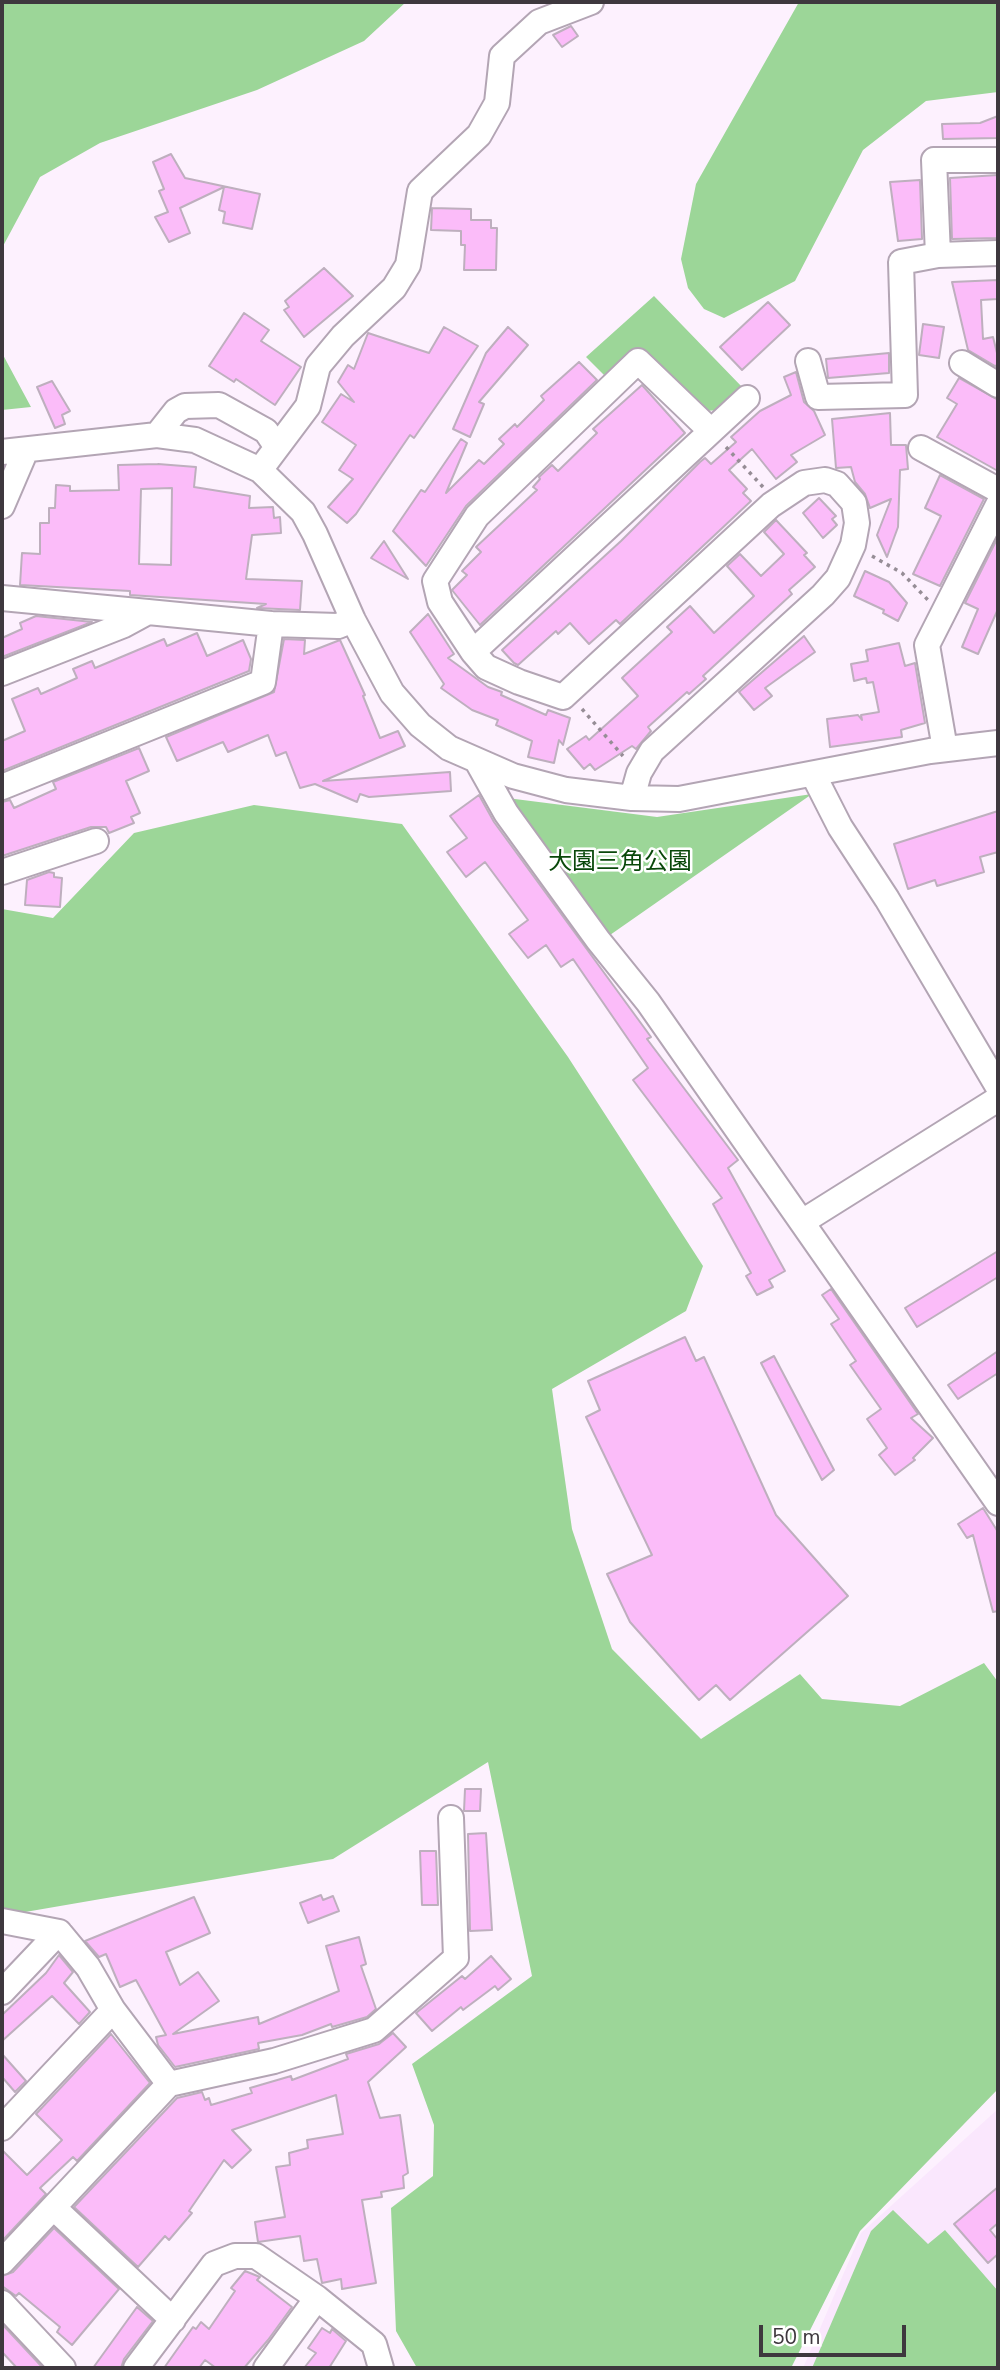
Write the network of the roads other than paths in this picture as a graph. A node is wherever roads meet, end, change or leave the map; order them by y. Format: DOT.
graph roads {
  1 [pos="591,2"];
  2 [pos="998,160"];
  3 [pos="998,253"];
  4 [pos="938,255"];
  5 [pos="808,361"];
  6 [pos="962,363"];
  7 [pos="998,385"];
  8 [pos="747,398"];
  9 [pos="711,430"];
  10 [pos="157,435"];
  11 [pos="276,446"];
  12 [pos="921,448"];
  13 [pos="14,451"];
  14 [pos="260,470"];
  15 [pos="998,490"];
  16 [pos="998,505"];
  17 [pos="2,506"];
  18 [pos="2,598"];
  19 [pos="148,612"];
  20 [pos="353,620"];
  21 [pos="271,624"];
  22 [pos="473,653"];
  23 [pos="2,673"];
  24 [pos="998,743"];
  25 [pos="945,749"];
  26 [pos="478,763"];
  27 [pos="813,774"];
  28 [pos="2,787"];
  29 [pos="632,798"];
  30 [pos="96,841"];
  31 [pos="2,872"];
  32 [pos="998,1087"];
  33 [pos="998,1099"];
  34 [pos="802,1222"];
  35 [pos="998,1503"];
  36 [pos="451,1818"];
  37 [pos="2,1922"];
  38 [pos="59,1932"];
  39 [pos="2,1992"];
  40 [pos="113,2010"];
  41 [pos="169,2084"];
  42 [pos="2,2127"];
  43 [pos="54,2208"];
  44 [pos="2,2262"];
  45 [pos="317,2298"];
  46 [pos="2,2303"];
  47 [pos="173,2320"];
  48 [pos="63,2368"];
  49 [pos="136,2368"];
  50 [pos="266,2368"];
  51 [pos="381,2368"];
  1 -- 11 [label="street"];
  2 -- 4 [label="street"];
  3 -- 4 [label="street"];
  4 -- 5 [label="street"];
  6 -- 7 [label="street"];
  8 -- 9 [label="street"];
  9 -- 22 [label="street"];
  9 -- 22 [label="street"];
  10 -- 11 [label="street"];
  10 -- 13 [label="street"];
  10 -- 14 [label="street"];
  11 -- 14 [label="street"];
  12 -- 15 [label="street"];
  13 -- 17 [label="street"];
  14 -- 20 [label="street"];
  16 -- 25 [label="street"];
  18 -- 19 [label="street"];
  19 -- 21 [label="street"];
  19 -- 23 [label="street"];
  20 -- 21 [label="street"];
  20 -- 26 [label="street"];
  21 -- 28 [label="street"];
  22 -- 29 [label="street"];
  24 -- 25 [label="street"];
  25 -- 27 [label="street"];
  26 -- 29 [label="street"];
  26 -- 34 [label="street"];
  27 -- 29 [label="street"];
  27 -- 32 [label="street"];
  30 -- 31 [label="street"];
  33 -- 34 [label="street"];
  34 -- 35 [label="street"];
  36 -- 41 [label="street"];
  37 -- 38 [label="street"];
  38 -- 39 [label="street"];
  38 -- 40 [label="street"];
  40 -- 41 [label="street"];
  40 -- 42 [label="street"];
  41 -- 43 [label="street"];
  43 -- 44 [label="street"];
  43 -- 47 [label="street"];
  45 -- 47 [label="street"];
  45 -- 50 [label="street"];
  45 -- 51 [label="street"];
  46 -- 48 [label="street"];
  47 -- 49 [label="street"];
}
